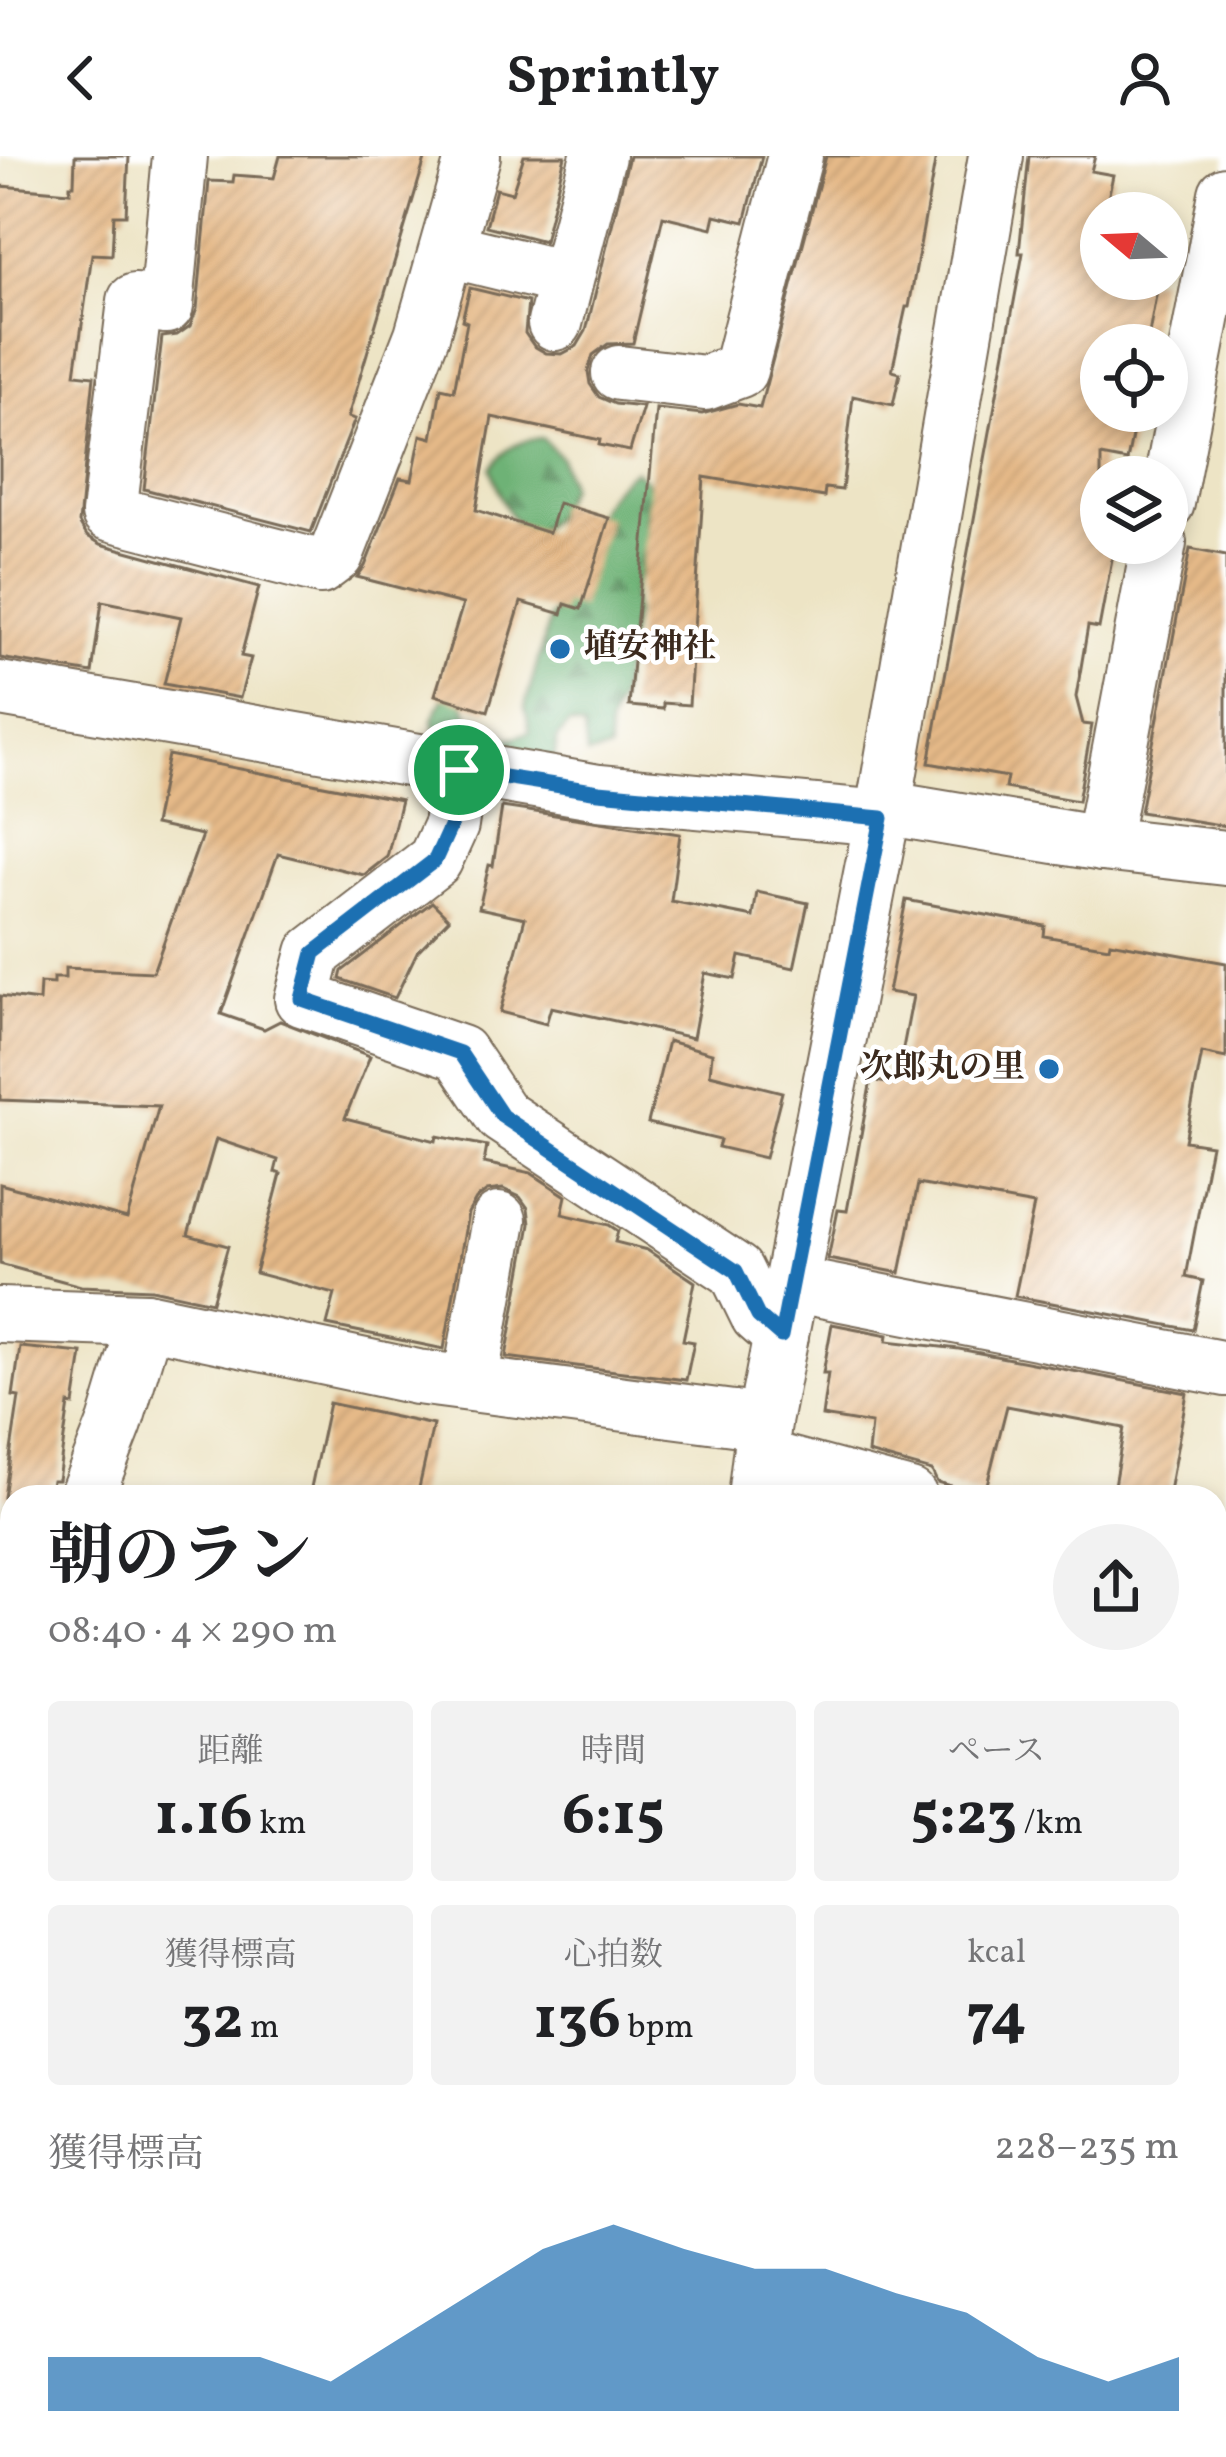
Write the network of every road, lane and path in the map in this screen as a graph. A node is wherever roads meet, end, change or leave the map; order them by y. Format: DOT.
graph roads {
  1 [pos="180,156"];
  2 [pos="473,156"];
  3 [pos="598,156"];
  4 [pos="795,156"];
  5 [pos="996,156"];
  6 [pos="1226,194"];
  7 [pos="449,250"];
  8 [pos="619,373"];
  9 [pos="1176,456"];
  10 [pos="1155,564"];
  11 [pos="0,689"];
  12 [pos="459,770"];
  13 [pos="882,813"];
  14 [pos="1102,844"];
  15 [pos="1226,858"];
  16 [pos="499,1220"];
  17 [pos="786,1310"];
  18 [pos="0,1315"];
  19 [pos="146,1320"];
  20 [pos="1226,1369"];
  21 [pos="470,1382"];
  22 [pos="760,1459"];
  23 [pos="91,1485"];
  24 [pos="863,1485"];
  1 -- 7 [label="street"];
  2 -- 7 [label="street"];
  3 -- 7 [label="street"];
  4 -- 8 [label="street"];
  5 -- 13 [label="street"];
  6 -- 9 [label="street"];
  10 -- 14 [label="street"];
  11 -- 12 [label="street"];
  12 -- 13 [label="street"];
  12 -- 17 [label="street"];
  13 -- 14 [label="street"];
  13 -- 17 [label="street"];
  14 -- 15 [label="street"];
  16 -- 21 [label="street"];
  17 -- 20 [label="street"];
  17 -- 22 [label="street"];
  18 -- 19 [label="street"];
  19 -- 21 [label="street"];
  19 -- 23 [label="street"];
  21 -- 22 [label="street"];
  22 -- 24 [label="street"];
}
